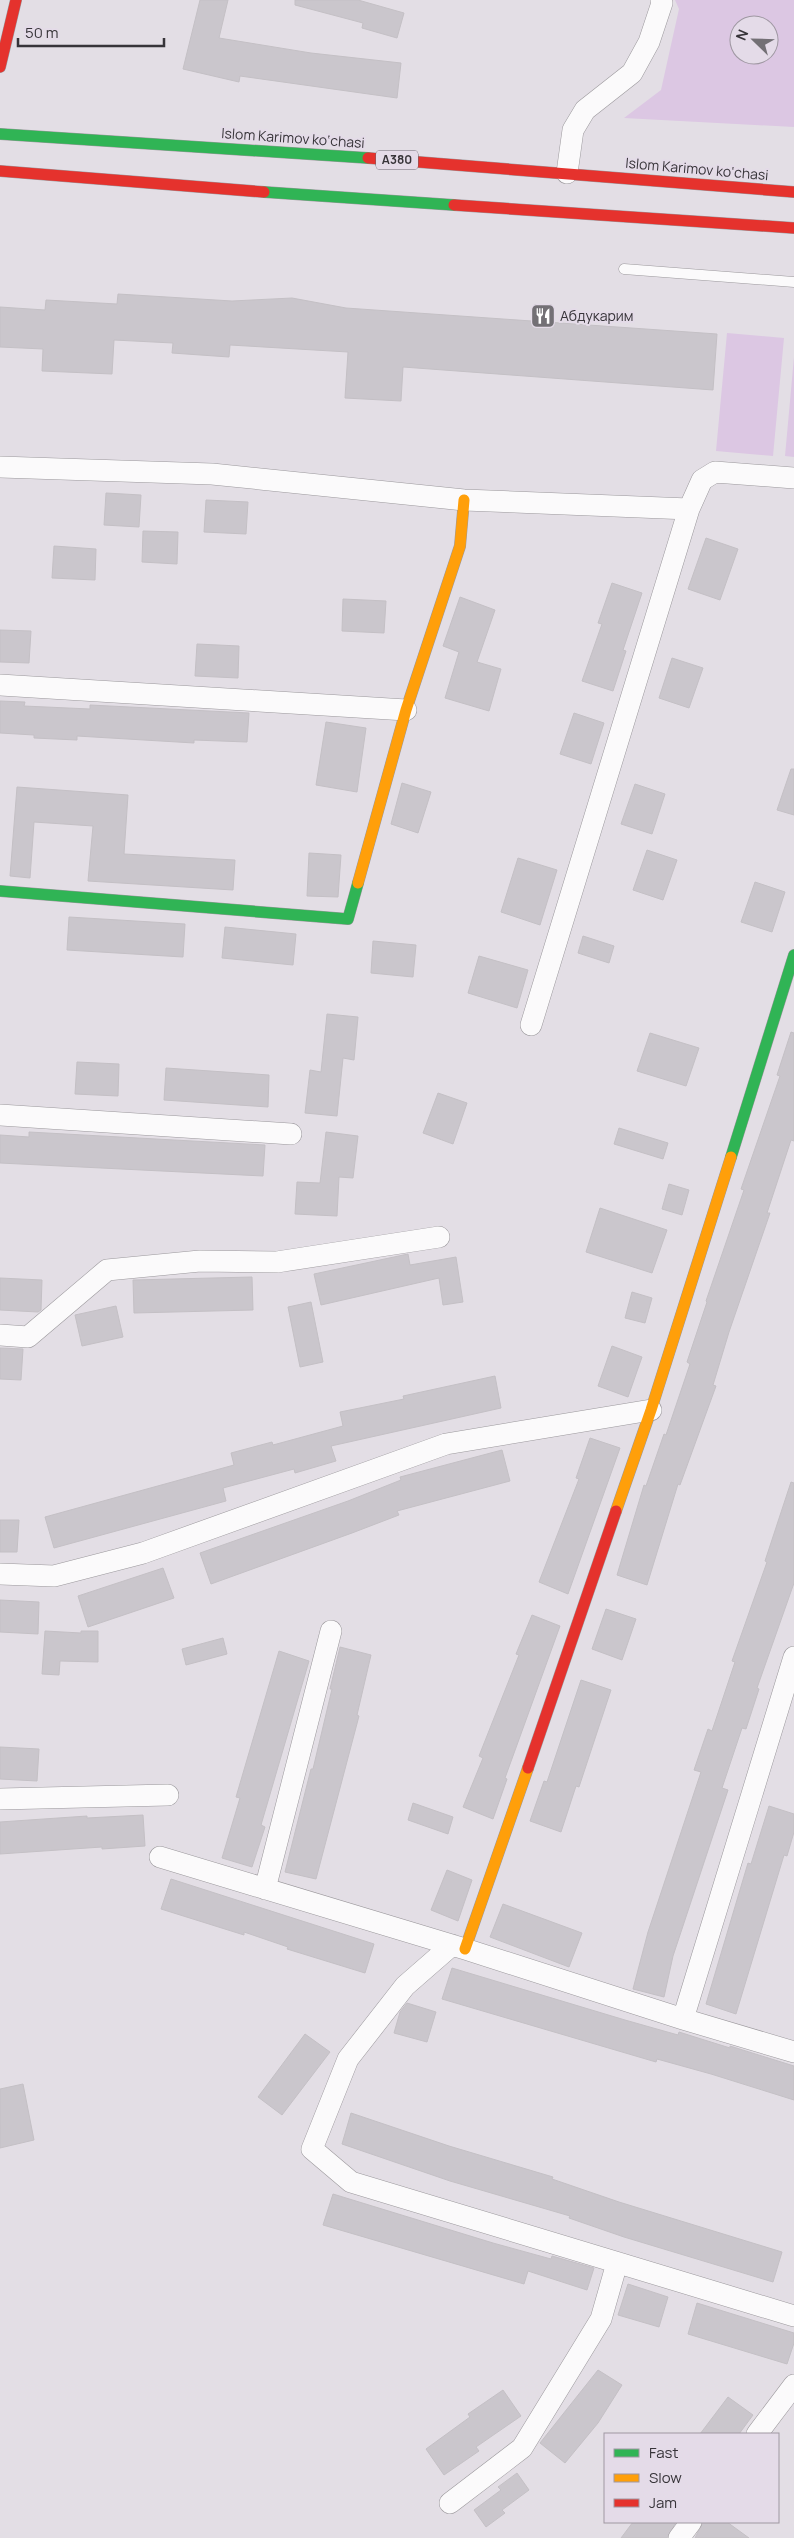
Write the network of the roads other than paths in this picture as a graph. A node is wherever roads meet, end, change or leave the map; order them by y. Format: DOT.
graph roads {
  1 [pos="16,0"];
  2 [pos="661,0"];
  3 [pos="0,66"];
  4 [pos="0,134"];
  5 [pos="0,171"];
  6 [pos="567,173"];
  7 [pos="794,192"];
  8 [pos="794,228"];
  9 [pos="624,269"];
  10 [pos="794,282"];
  11 [pos="0,467"];
  12 [pos="794,478"];
  13 [pos="464,500"];
  14 [pos="689,509"];
  15 [pos="0,685"];
  16 [pos="406,710"];
  17 [pos="0,891"];
  18 [pos="794,955"];
  19 [pos="532,1025"];
  20 [pos="0,1115"];
  21 [pos="290,1134"];
  22 [pos="439,1237"];
  23 [pos="0,1335"];
  24 [pos="652,1410"];
  25 [pos="0,1574"];
  26 [pos="331,1631"];
  27 [pos="794,1657"];
  28 [pos="168,1795"];
  29 [pos="0,1799"];
  30 [pos="160,1857"];
  31 [pos="265,1889"];
  32 [pos="459,1947"];
  33 [pos="683,2020"];
  34 [pos="794,2052"];
  35 [pos="617,2262"];
  36 [pos="794,2316"];
  37 [pos="794,2385"];
  38 [pos="758,2433"];
  39 [pos="450,2503"];
  40 [pos="690,2523"];
  41 [pos="679,2538"];
  1 -- 3 [label="main road"];
  2 -- 6 [label="street"];
  4 -- 6 [label="main road, Islom Karimov ko‘chasi / A380"];
  5 -- 8 [label="main road"];
  6 -- 7 [label="main road, Islom Karimov ko‘chasi / A380"];
  9 -- 10 [label="lane"];
  11 -- 13 [label="street"];
  12 -- 14 [label="street"];
  13 -- 14 [label="street"];
  13 -- 16 [label="main road"];
  14 -- 19 [label="street"];
  15 -- 16 [label="street"];
  16 -- 17 [label="main road"];
  18 -- 24 [label="main road"];
  20 -- 21 [label="street"];
  22 -- 23 [label="street"];
  24 -- 25 [label="street"];
  24 -- 32 [label="main road"];
  26 -- 31 [label="street"];
  27 -- 33 [label="street"];
  28 -- 29 [label="street"];
  30 -- 31 [label="street"];
  31 -- 32 [label="street"];
  32 -- 33 [label="street"];
  32 -- 35 [label="street"];
  33 -- 34 [label="street"];
  35 -- 36 [label="street"];
  35 -- 39 [label="street"];
  37 -- 38 [label="street"];
  40 -- 41 [label="street"];
}
